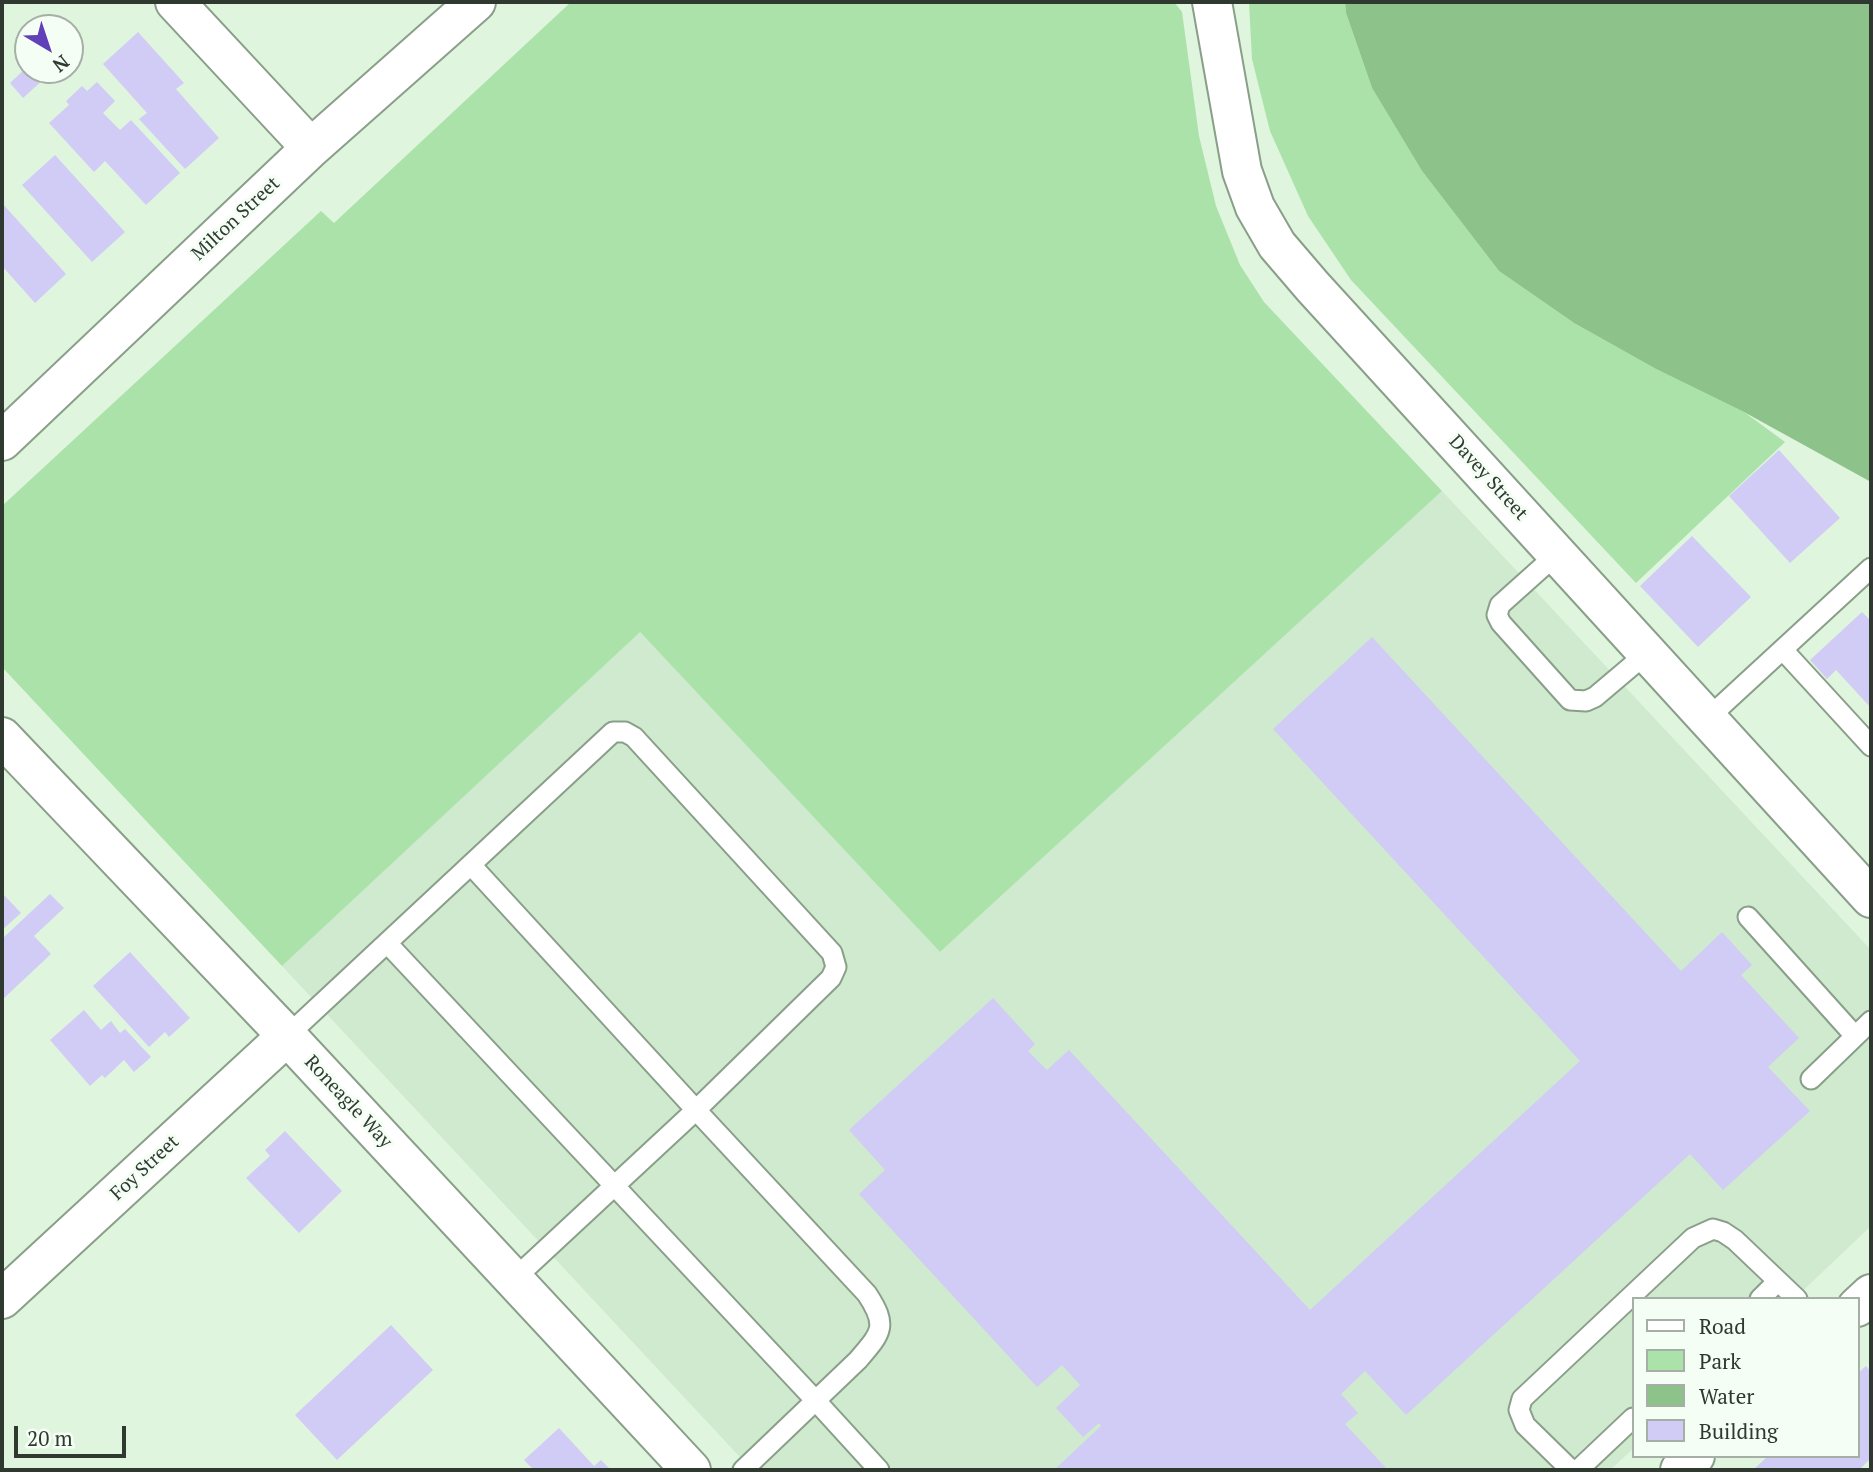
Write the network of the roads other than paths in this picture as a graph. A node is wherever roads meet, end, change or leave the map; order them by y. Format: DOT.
graph roads {
  1 [pos="175,2"];
  2 [pos="476,2"];
  3 [pos="1212,2"];
  4 [pos="311,148"];
  5 [pos="2,440"];
  6 [pos="1557,554"];
  7 [pos="1871,568"];
  8 [pos="1783,650"];
  9 [pos="1647,653"];
  10 [pos="1707,719"];
  11 [pos="2,737"];
  12 [pos="1871,746"];
  13 [pos="471,865"];
  14 [pos="1871,898"];
  15 [pos="1748,916"];
  16 [pos="387,943"];
  17 [pos="1871,1021"];
  18 [pos="287,1036"];
  19 [pos="1856,1036"];
  20 [pos="1811,1079"];
  21 [pos="696,1111"];
  22 [pos="615,1186"];
  23 [pos="513,1280"];
  24 [pos="1778,1281"];
  25 [pos="1762,1297"];
  26 [pos="1795,1297"];
  27 [pos="2,1299"];
  28 [pos="816,1401"];
  29 [pos="1632,1419"];
  30 [pos="1693,1458"];
  31 [pos="691,1470"];
  32 [pos="743,1470"];
  33 [pos="878,1470"];
  34 [pos="1571,1470"];
  35 [pos="1578,1470"];
  36 [pos="1680,1470"];
  1 -- 4 [label="street"];
  2 -- 4 [label="street, Milton Street"];
  3 -- 6 [label="street, Davey Street"];
  4 -- 5 [label="street, Milton Street"];
  6 -- 9 [label="street, Davey Street"];
  6 -- 9 [label="lane"];
  7 -- 8 [label="lane"];
  8 -- 10 [label="lane"];
  8 -- 12 [label="lane"];
  9 -- 10 [label="street, Davey Street"];
  10 -- 14 [label="street, Davey Street"];
  11 -- 18 [label="street, Roneagle Way"];
  13 -- 16 [label="lane"];
  13 -- 21 [label="lane"];
  13 -- 21 [label="lane"];
  15 -- 19 [label="lane"];
  16 -- 18 [label="lane"];
  16 -- 22 [label="lane"];
  17 -- 19 [label="lane"];
  18 -- 23 [label="street, Roneagle Way"];
  18 -- 27 [label="street, Foy Street"];
  19 -- 20 [label="lane"];
  21 -- 22 [label="lane"];
  21 -- 28 [label="lane"];
  22 -- 23 [label="lane"];
  22 -- 28 [label="lane"];
  23 -- 31 [label="street, Roneagle Way"];
  24 -- 25 [label="lane"];
  24 -- 26 [label="lane"];
  24 -- 34 [label="lane"];
  28 -- 32 [label="lane"];
  28 -- 33 [label="lane"];
  29 -- 35 [label="lane"];
  30 -- 36 [label="street"];
}
